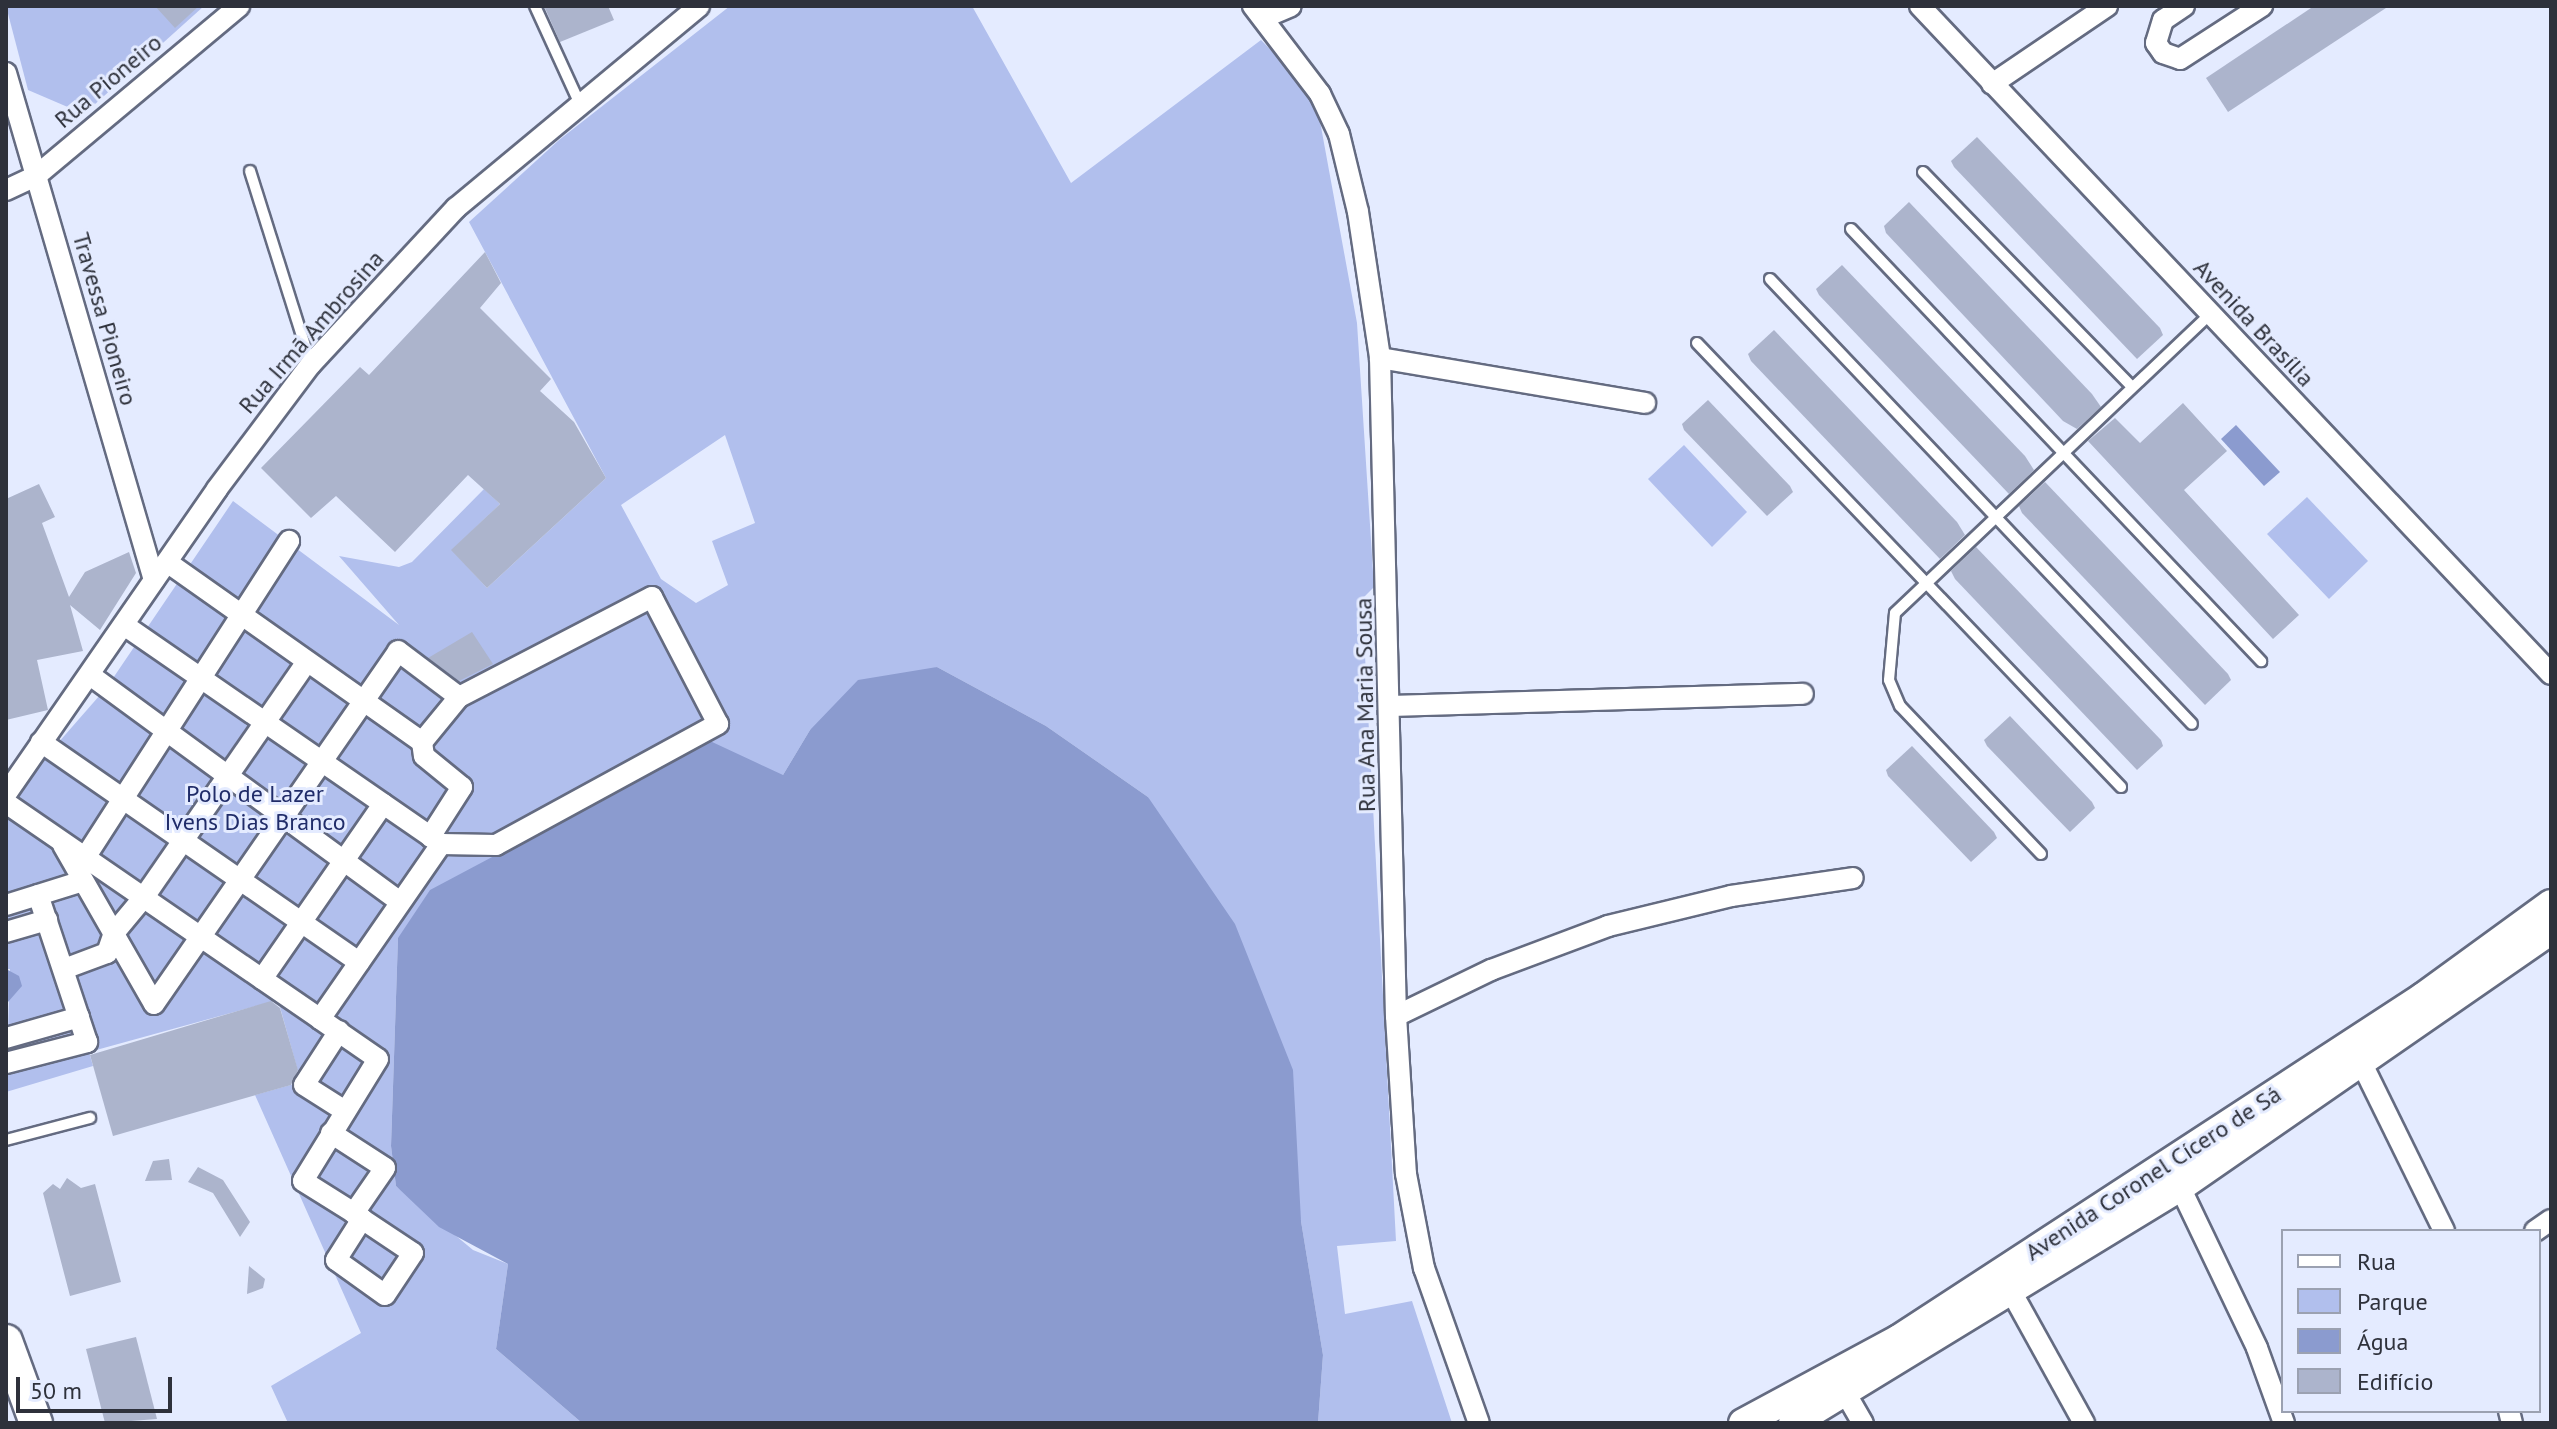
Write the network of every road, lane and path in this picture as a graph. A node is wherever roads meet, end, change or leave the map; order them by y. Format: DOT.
graph roads {
  1 [pos="239,6"];
  2 [pos="535,6"];
  3 [pos="699,6"];
  4 [pos="1291,6"];
  5 [pos="1920,6"];
  6 [pos="2107,6"];
  7 [pos="2184,6"];
  8 [pos="2262,6"];
  9 [pos="1258,12"];
  10 [pos="6,73"];
  11 [pos="1992,84"];
  12 [pos="579,102"];
  13 [pos="250,171"];
  14 [pos="1923,172"];
  15 [pos="36,176"];
  16 [pos="6,190"];
  17 [pos="1851,229"];
  18 [pos="1770,279"];
  19 [pos="2210,314"];
  20 [pos="1697,343"];
  21 [pos="1380,358"];
  22 [pos="311,364"];
  23 [pos="2132,387"];
  24 [pos="1645,403"];
  25 [pos="2062,452"];
  26 [pos="1994,515"];
  27 [pos="289,541"];
  28 [pos="167,562"];
  29 [pos="154,580"];
  30 [pos="1924,580"];
  31 [pos="244,618"];
  32 [pos="124,625"];
  33 [pos="2261,661"];
  34 [pos="307,662"];
  35 [pos="2551,674"];
  36 [pos="90,675"];
  37 [pos="204,681"];
  38 [pos="1803,694"];
  39 [pos="459,697"];
  40 [pos="364,702"];
  41 [pos="1392,706"];
  42 [pos="264,722"];
  43 [pos="2192,724"];
  44 [pos="166,731"];
  45 [pos="41,742"];
  46 [pos="422,742"];
  47 [pos="323,763"];
  48 [pos="225,775"];
  49 [pos="2121,787"];
  50 [pos="6,794"];
  51 [pos="122,797"];
  52 [pos="6,803"];
  53 [pos="383,804"];
  54 [pos="284,820"];
  55 [pos="182,840"];
  56 [pos="435,840"];
  57 [pos="2041,854"];
  58 [pos="345,863"];
  59 [pos="82,869"];
  60 [pos="1853,878"];
  61 [pos="242,881"];
  62 [pos="38,895"];
  63 [pos="144,897"];
  64 [pos="400,902"];
  65 [pos="2551,904"];
  66 [pos="6,905"];
  67 [pos="47,920"];
  68 [pos="304,924"];
  69 [pos="2551,930"];
  70 [pos="6,932"];
  71 [pos="114,933"];
  72 [pos="203,938"];
  73 [pos="359,962"];
  74 [pos="64,969"];
  75 [pos="262,979"];
  76 [pos="1396,1016"];
  77 [pos="79,1017"];
  78 [pos="320,1019"];
  79 [pos="339,1031"];
  80 [pos="6,1038"];
  81 [pos="6,1063"];
  82 [pos="2362,1064"];
  83 [pos="345,1111"];
  84 [pos="90,1118"];
  85 [pos="331,1133"];
  86 [pos="6,1140"];
  87 [pos="2180,1187"];
  88 [pos="2443,1229"];
  89 [pos="2012,1293"];
  90 [pos="7,1341"];
  91 [pos="1846,1394"];
  92 [pos="36,1423"];
  93 [pos="1479,1423"];
  94 [pos="1743,1423"];
  95 [pos="1793,1423"];
  96 [pos="1863,1423"];
  97 [pos="2084,1423"];
  98 [pos="2284,1423"];
  1 -- 15 [label="street, Rua Pioneiro"];
  2 -- 12 [label="lane"];
  3 -- 12 [label="street, Rua Irmã Ambrosina"];
  4 -- 9 [label="street"];
  5 -- 11 [label="street, Avenida Brasília"];
  6 -- 11 [label="street"];
  7 -- 8 [label="street"];
  9 -- 21 [label="street, Rua Ana Maria Sousa"];
  10 -- 15 [label="street, Travessa Pioneiro"];
  11 -- 19 [label="street, Avenida Brasília"];
  12 -- 22 [label="street, Rua Irmã Ambrosina"];
  13 -- 22 [label="lane"];
  14 -- 23 [label="lane"];
  15 -- 16 [label="street, Rua Pioneiro"];
  15 -- 29 [label="street, Travessa Pioneiro"];
  17 -- 25 [label="lane"];
  18 -- 26 [label="lane"];
  19 -- 23 [label="lane"];
  19 -- 35 [label="street, Avenida Brasília"];
  20 -- 30 [label="lane"];
  21 -- 24 [label="street"];
  21 -- 41 [label="street, Rua Ana Maria Sousa"];
  22 -- 28 [label="street, Rua Irmã Ambrosina"];
  23 -- 25 [label="lane"];
  25 -- 26 [label="lane"];
  25 -- 33 [label="lane"];
  26 -- 30 [label="lane"];
  26 -- 43 [label="lane"];
  27 -- 31 [label="street"];
  28 -- 29 [label="street, Rua Irmã Ambrosina"];
  28 -- 31 [label="street"];
  29 -- 32 [label="street, Rua Irmã Ambrosina"];
  30 -- 49 [label="lane"];
  30 -- 57 [label="lane"];
  31 -- 34 [label="street"];
  31 -- 37 [label="street"];
  32 -- 36 [label="street, Rua Irmã Ambrosina"];
  32 -- 37 [label="street"];
  34 -- 40 [label="street"];
  34 -- 42 [label="street"];
  36 -- 44 [label="street"];
  36 -- 45 [label="street, Rua Irmã Ambrosina"];
  37 -- 42 [label="street"];
  37 -- 44 [label="street"];
  38 -- 41 [label="street"];
  39 -- 40 [label="street"];
  39 -- 46 [label="street"];
  39 -- 56 [label="street"];
  40 -- 46 [label="street"];
  40 -- 47 [label="street"];
  41 -- 76 [label="street, Rua Ana Maria Sousa"];
  42 -- 47 [label="street"];
  42 -- 48 [label="street"];
  44 -- 48 [label="street"];
  44 -- 51 [label="street"];
  45 -- 50 [label="street, Rua Irmã Ambrosina"];
  45 -- 51 [label="street"];
  46 -- 56 [label="street"];
  47 -- 53 [label="street"];
  47 -- 54 [label="street"];
  48 -- 54 [label="street"];
  48 -- 55 [label="street"];
  51 -- 55 [label="street"];
  51 -- 59 [label="street"];
  52 -- 59 [label="street"];
  53 -- 56 [label="street"];
  53 -- 58 [label="street"];
  54 -- 58 [label="street"];
  54 -- 61 [label="street"];
  55 -- 61 [label="street"];
  55 -- 63 [label="street"];
  56 -- 64 [label="street"];
  58 -- 64 [label="street"];
  58 -- 68 [label="street"];
  59 -- 62 [label="street"];
  59 -- 63 [label="street"];
  59 -- 71 [label="street"];
  60 -- 76 [label="street"];
  61 -- 68 [label="street"];
  61 -- 72 [label="street"];
  62 -- 66 [label="street"];
  62 -- 67 [label="street"];
  63 -- 71 [label="street"];
  63 -- 72 [label="street"];
  64 -- 73 [label="street"];
  65 -- 94 [label="main road, Avenida Coronel Cícero de Sá"];
  67 -- 70 [label="street"];
  67 -- 74 [label="street"];
  68 -- 73 [label="street"];
  68 -- 75 [label="street"];
  69 -- 82 [label="main road, Avenida Coronel Cícero de Sá"];
  71 -- 72 [label="street"];
  71 -- 74 [label="street"];
  72 -- 75 [label="street"];
  73 -- 78 [label="street"];
  74 -- 77 [label="street"];
  75 -- 78 [label="street"];
  76 -- 93 [label="street, Rua Ana Maria Sousa"];
  77 -- 80 [label="street"];
  77 -- 81 [label="street"];
  78 -- 79 [label="street"];
  79 -- 83 [label="street"];
  79 -- 83 [label="street"];
  82 -- 87 [label="main road, Avenida Coronel Cícero de Sá"];
  82 -- 88 [label="street"];
  83 -- 85 [label="street"];
  84 -- 86 [label="lane"];
  85 -- 85 [label="street"];
  87 -- 89 [label="main road, Avenida Coronel Cícero de Sá"];
  87 -- 98 [label="street"];
  89 -- 91 [label="main road, Avenida Coronel Cícero de Sá"];
  89 -- 97 [label="street"];
  90 -- 92 [label="main road"];
  91 -- 95 [label="main road, Avenida Coronel Cícero de Sá"];
  91 -- 96 [label="street"];
}
